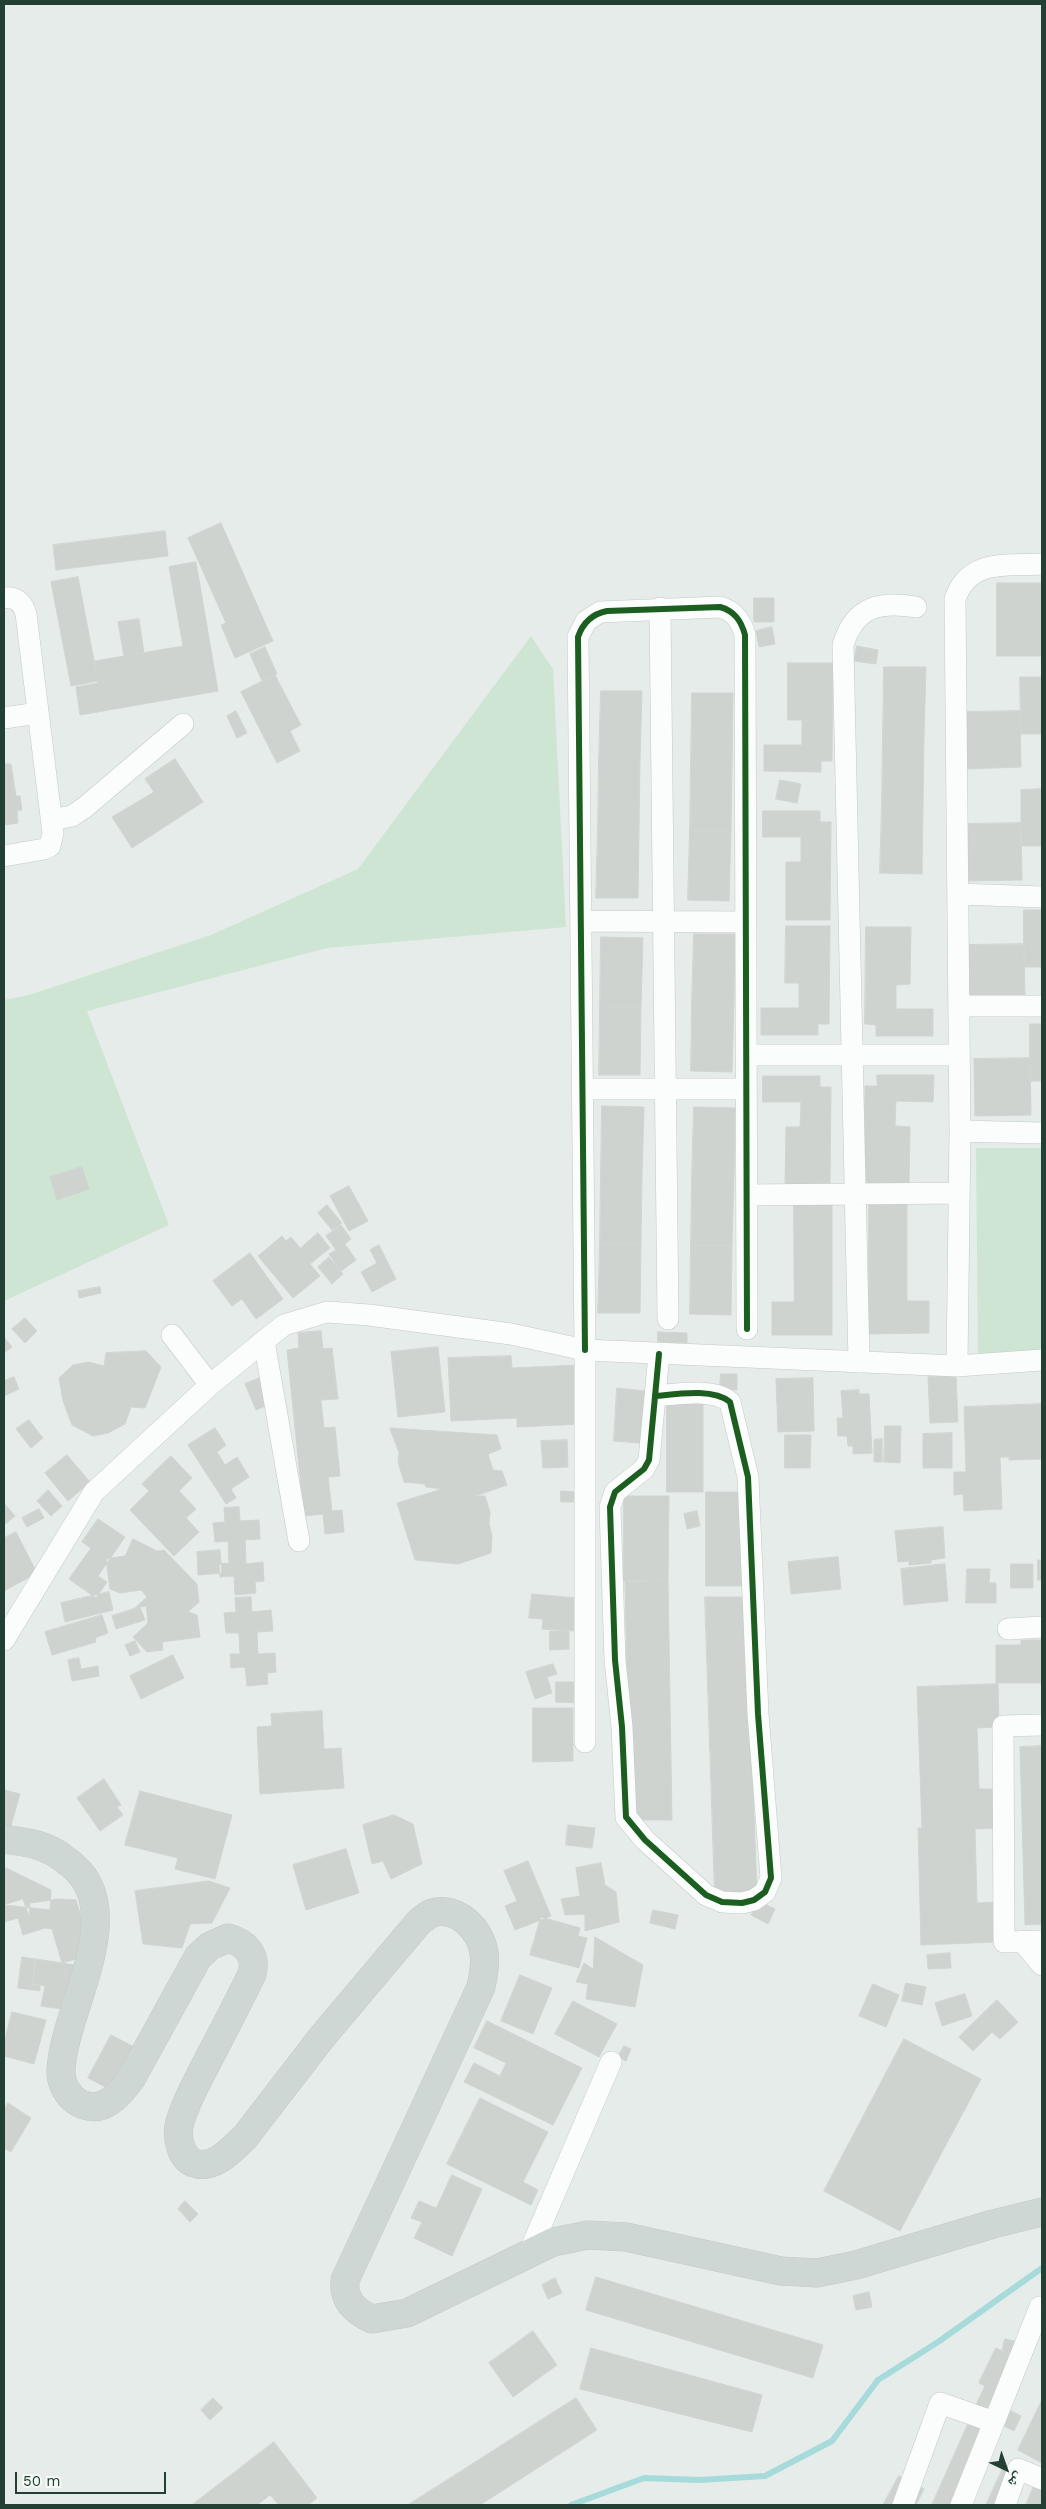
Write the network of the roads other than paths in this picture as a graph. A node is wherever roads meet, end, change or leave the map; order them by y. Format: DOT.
graph roads {
  1 [pos="1042,564"];
  2 [pos="4,598"];
  3 [pos="916,607"];
  4 [pos="660,608"];
  5 [pos="38,713"];
  6 [pos="4,718"];
  7 [pos="183,724"];
  8 [pos="51,820"];
  9 [pos="4,856"];
  10 [pos="958,894"];
  11 [pos="1042,897"];
  12 [pos="581,921"];
  13 [pos="664,922"];
  14 [pos="746,922"];
  15 [pos="959,1006"];
  16 [pos="1042,1006"];
  17 [pos="746,1054"];
  18 [pos="852,1055"];
  19 [pos="960,1055"];
  20 [pos="582,1089"];
  21 [pos="666,1089"];
  22 [pos="746,1089"];
  23 [pos="960,1131"];
  24 [pos="1042,1132"];
  25 [pos="959,1193"];
  26 [pos="855,1194"];
  27 [pos="747,1195"];
  28 [pos="668,1319"];
  29 [pos="747,1329"];
  30 [pos="172,1335"];
  31 [pos="264,1341"];
  32 [pos="585,1350"];
  33 [pos="658,1354"];
  34 [pos="1042,1360"];
  35 [pos="859,1362"];
  36 [pos="957,1366"];
  37 [pos="210,1386"];
  38 [pos="656,1396"];
  39 [pos="299,1540"];
  40 [pos="1042,1627"];
  41 [pos="1008,1629"];
  42 [pos="4,1638"];
  43 [pos="1042,1725"];
  44 [pos="585,1742"];
  45 [pos="4,1840"];
  46 [pos="1032,1941"];
  47 [pos="1042,1965"];
  48 [pos="611,2062"];
  49 [pos="1042,2212"];
  50 [pos="528,2255"];
  51 [pos="1040,2307"];
  52 [pos="994,2422"];
  53 [pos="1042,2479"];
  54 [pos="903,2505"];
  55 [pos="961,2505"];
  56 [pos="1005,2505"];
  1 -- 10 [label="street"];
  2 -- 5 [label="street"];
  3 -- 18 [label="street"];
  4 -- 12 [label="street"];
  4 -- 13 [label="street"];
  4 -- 14 [label="street"];
  5 -- 6 [label="street"];
  5 -- 8 [label="street"];
  7 -- 8 [label="street"];
  8 -- 9 [label="street"];
  10 -- 11 [label="street"];
  10 -- 15 [label="street"];
  12 -- 13 [label="street"];
  12 -- 20 [label="street"];
  13 -- 14 [label="street"];
  13 -- 21 [label="street"];
  14 -- 17 [label="street"];
  15 -- 16 [label="street"];
  15 -- 19 [label="street"];
  17 -- 18 [label="street"];
  17 -- 22 [label="street"];
  18 -- 19 [label="street"];
  18 -- 26 [label="street"];
  19 -- 23 [label="street"];
  20 -- 21 [label="street"];
  20 -- 32 [label="street"];
  21 -- 22 [label="street"];
  21 -- 28 [label="street"];
  22 -- 27 [label="street"];
  23 -- 24 [label="street"];
  23 -- 25 [label="street"];
  25 -- 26 [label="street"];
  25 -- 36 [label="street"];
  26 -- 27 [label="street"];
  26 -- 35 [label="street"];
  27 -- 29 [label="street"];
  30 -- 37 [label="street"];
  31 -- 32 [label="street"];
  31 -- 37 [label="street"];
  31 -- 39 [label="street"];
  32 -- 33 [label="street"];
  32 -- 44 [label="street"];
  33 -- 35 [label="street"];
  33 -- 38 [label="street"];
  34 -- 36 [label="street"];
  35 -- 36 [label="street"];
  37 -- 42 [label="street"];
  38 -- 38 [label="street"];
  40 -- 41 [label="street"];
  43 -- 46 [label="street"];
  45 -- 50 [label="main road"];
  46 -- 47 [label="street"];
  48 -- 50 [label="street"];
  49 -- 50 [label="main road"];
  51 -- 52 [label="street"];
  52 -- 54 [label="street"];
  52 -- 55 [label="street"];
  53 -- 56 [label="street"];
}
